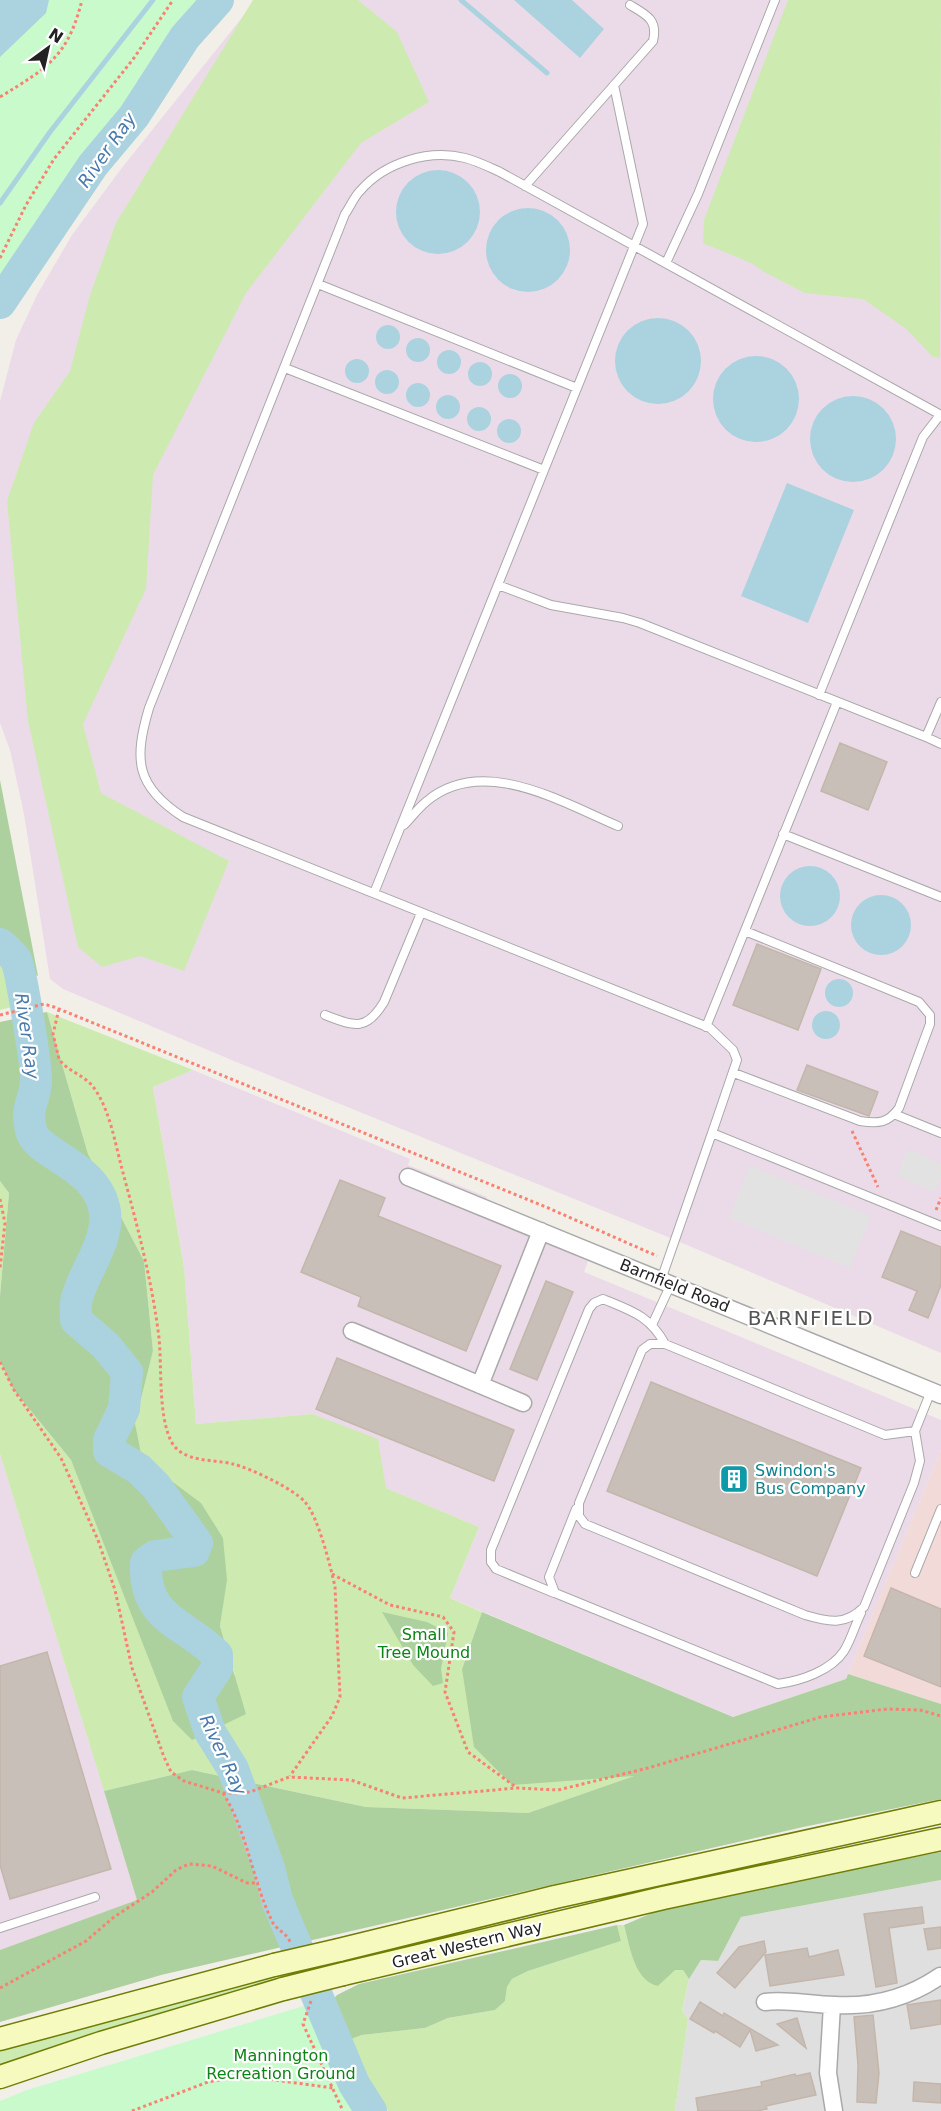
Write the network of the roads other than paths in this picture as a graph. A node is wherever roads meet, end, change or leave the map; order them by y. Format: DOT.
graph roads {
  1 [pos="775,0"];
  2 [pos="630,5"];
  3 [pos="614,85"];
  4 [pos="525,186"];
  5 [pos="634,246"];
  6 [pos="666,263"];
  7 [pos="318,284"];
  8 [pos="285,368"];
  9 [pos="577,388"];
  10 [pos="941,416"];
  11 [pos="544,470"];
  12 [pos="498,585"];
  13 [pos="819,695"];
  14 [pos="837,702"];
  15 [pos="941,702"];
  16 [pos="926,737"];
  17 [pos="941,744"];
  18 [pos="618,826"];
  19 [pos="400,829"];
  20 [pos="783,834"];
  21 [pos="374,893"];
  22 [pos="941,897"];
  23 [pos="421,913"];
  24 [pos="745,931"];
  25 [pos="325,1015"];
  26 [pos="706,1027"];
  27 [pos="734,1072"];
  28 [pos="894,1114"];
  29 [pos="712,1133"];
  30 [pos="941,1133"];
  31 [pos="408,1177"];
  32 [pos="941,1226"];
  33 [pos="542,1231"];
  34 [pos="666,1281"];
  35 [pos="652,1325"];
  36 [pos="352,1331"];
  37 [pos="664,1344"];
  38 [pos="480,1384"];
  39 [pos="936,1393"];
  40 [pos="523,1403"];
  41 [pos="915,1431"];
  42 [pos="579,1503"];
  43 [pos="941,1509"];
  44 [pos="915,1574"];
  45 [pos="555,1593"];
  46 [pos="864,1607"];
  47 [pos="941,1812"];
  48 [pos="941,1839"];
  49 [pos="95,1898"];
  50 [pos="0,1928"];
  51 [pos="940,1976"];
  52 [pos="765,2002"];
  53 [pos="832,2006"];
  54 [pos="0,2039"];
  55 [pos="0,2078"];
  56 [pos="834,2111"];
  1 -- 6 [label="lane"];
  2 -- 3 [label="lane"];
  3 -- 4 [label="lane"];
  3 -- 5 [label="lane"];
  4 -- 5 [label="lane"];
  4 -- 7 [label="lane"];
  5 -- 6 [label="lane"];
  5 -- 9 [label="lane"];
  6 -- 10 [label="lane"];
  7 -- 8 [label="lane"];
  7 -- 9 [label="lane"];
  8 -- 11 [label="lane"];
  8 -- 21 [label="lane"];
  9 -- 11 [label="lane"];
  10 -- 13 [label="lane"];
  11 -- 12 [label="lane"];
  12 -- 13 [label="lane"];
  12 -- 19 [label="lane"];
  13 -- 14 [label="lane"];
  14 -- 16 [label="lane"];
  14 -- 20 [label="lane"];
  15 -- 16 [label="lane"];
  16 -- 17 [label="lane"];
  18 -- 19 [label="lane"];
  19 -- 21 [label="lane"];
  20 -- 22 [label="lane"];
  20 -- 24 [label="lane"];
  21 -- 23 [label="lane"];
  23 -- 25 [label="lane"];
  23 -- 26 [label="lane"];
  24 -- 26 [label="lane"];
  24 -- 28 [label="lane"];
  26 -- 27 [label="lane"];
  27 -- 28 [label="lane"];
  27 -- 29 [label="lane"];
  28 -- 30 [label="lane"];
  29 -- 32 [label="lane"];
  29 -- 34 [label="lane"];
  31 -- 33 [label="street, Barnfield Road"];
  33 -- 34 [label="street, Barnfield Road"];
  33 -- 38 [label="street"];
  34 -- 35 [label="lane"];
  34 -- 39 [label="street, Barnfield Road"];
  35 -- 37 [label="lane"];
  35 -- 45 [label="lane"];
  36 -- 38 [label="street"];
  37 -- 41 [label="lane"];
  37 -- 42 [label="lane"];
  38 -- 40 [label="street"];
  39 -- 41 [label="lane"];
  41 -- 46 [label="lane"];
  42 -- 45 [label="lane"];
  42 -- 46 [label="lane"];
  43 -- 44 [label="lane"];
  45 -- 46 [label="lane"];
  47 -- 54 [label="main road, Great Western Way, bridge"];
  48 -- 55 [label="main road, Great Western Way, bridge"];
  49 -- 50 [label="lane"];
  51 -- 53 [label="street"];
  52 -- 53 [label="street"];
  53 -- 56 [label="street"];
}
